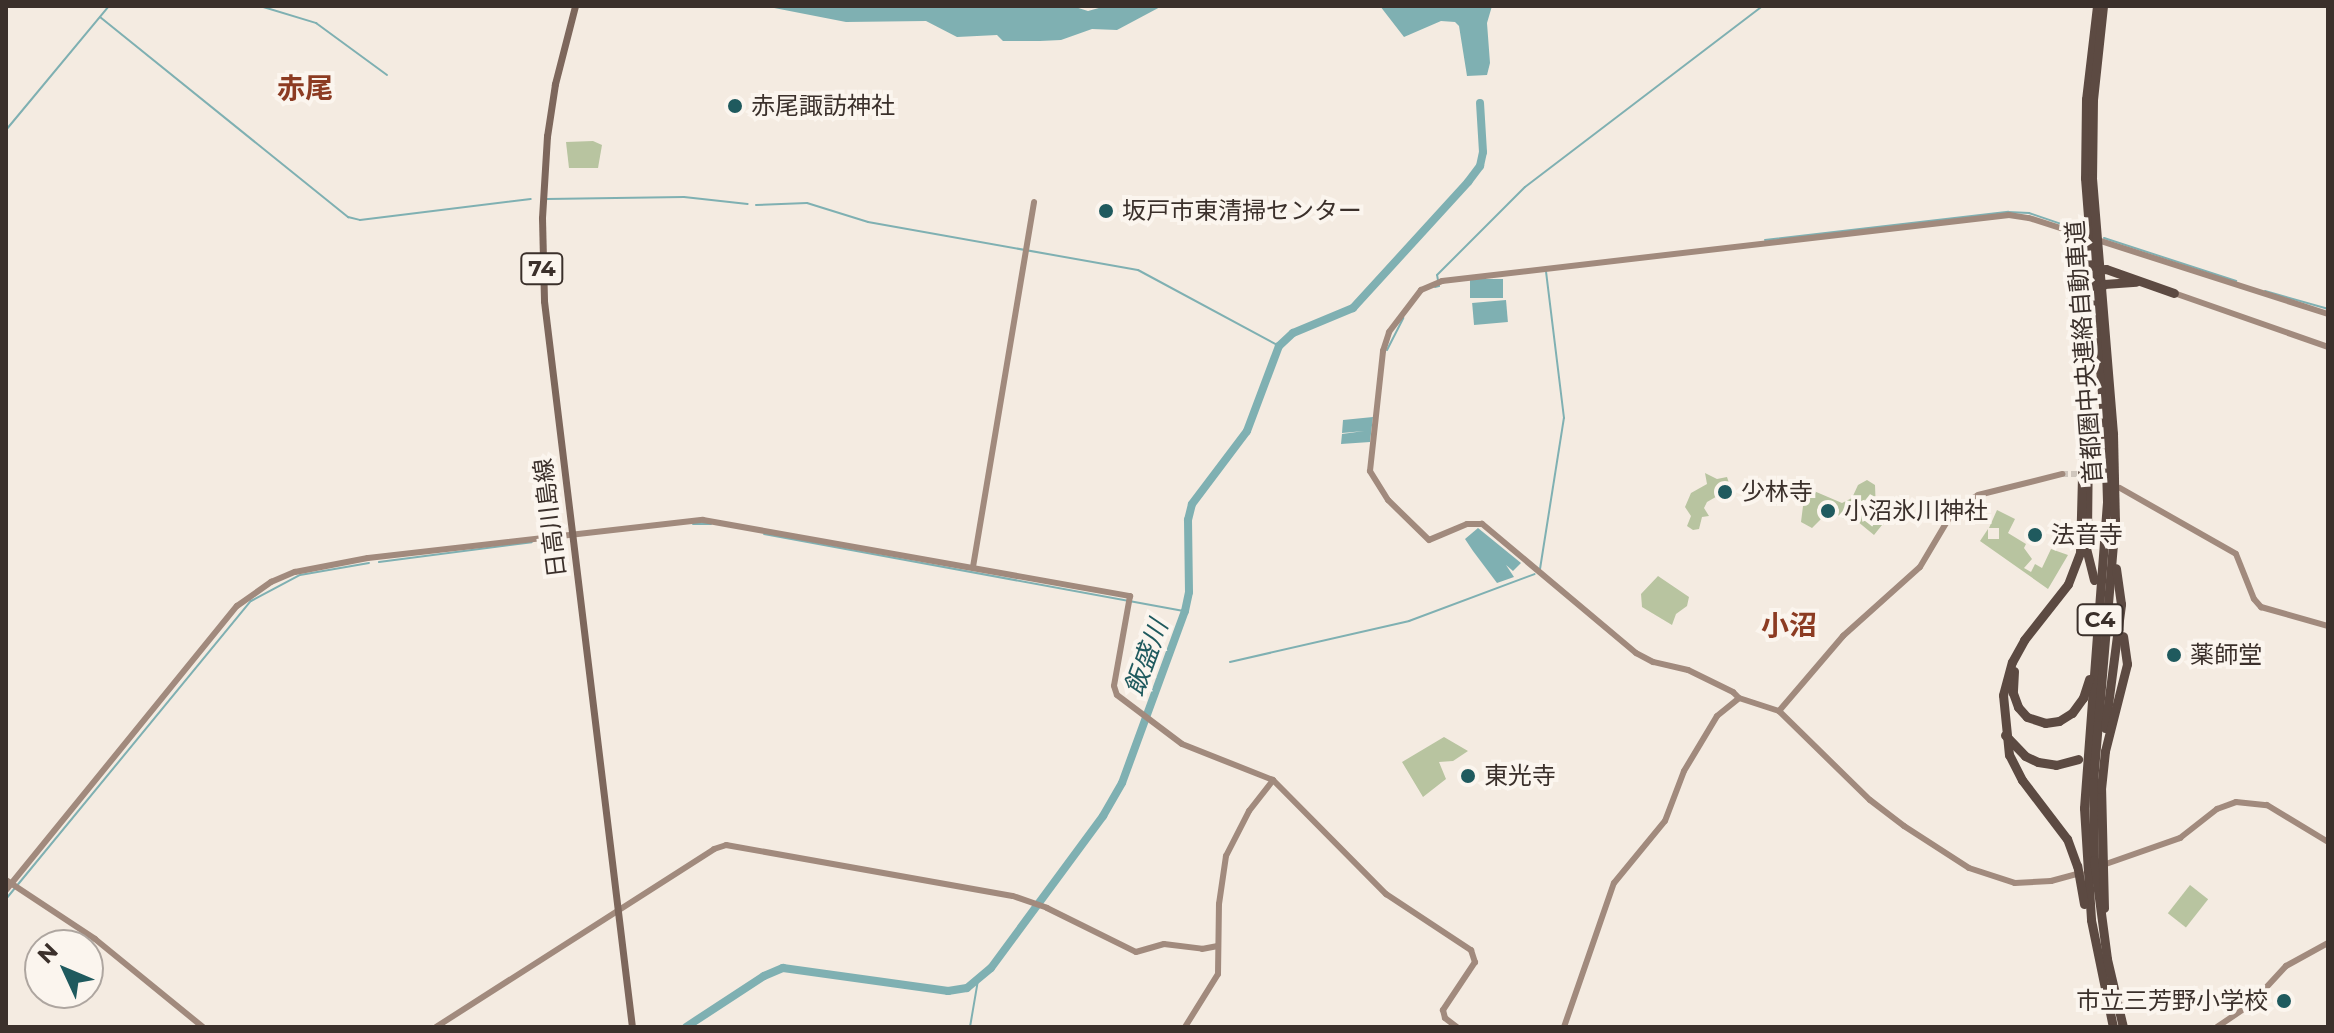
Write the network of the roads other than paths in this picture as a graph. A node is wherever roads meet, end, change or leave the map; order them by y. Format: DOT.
graph roads {
  1 [pos="575,6"];
  2 [pos="2097,6"];
  3 [pos="2103,6"];
  4 [pos="1034,202"];
  5 [pos="2174,293"];
  6 [pos="2328,314"];
  7 [pos="2328,347"];
  8 [pos="2105,376"];
  9 [pos="2062,474"];
  10 [pos="2120,488"];
  11 [pos="572,534"];
  12 [pos="2086,548"];
  13 [pos="2114,557"];
  14 [pos="973,567"];
  15 [pos="2094,580"];
  16 [pos="2328,626"];
  17 [pos="2123,636"];
  18 [pos="2097,649"];
  19 [pos="1739,698"];
  20 [pos="1779,711"];
  21 [pos="2103,733"];
  22 [pos="2005,734"];
  23 [pos="2078,759"];
  24 [pos="1273,780"];
  25 [pos="2328,842"];
  26 [pos="2090,861"];
  27 [pos="2091,876"];
  28 [pos="7,884"];
  29 [pos="618,910"];
  30 [pos="2328,943"];
  31 [pos="1218,946"];
  32 [pos="203,1027"];
  33 [pos="436,1027"];
  34 [pos="632,1027"];
  35 [pos="1185,1027"];
  36 [pos="1457,1027"];
  37 [pos="1564,1027"];
  38 [pos="2113,1027"];
  39 [pos="2123,1027"];
  40 [pos="2217,1027"];
  1 -- 11 [label="main road, 日高川島線 / 74"];
  2 -- 8 [label="highway, 首都圏中央連絡自動車道 / C4"];
  3 -- 8 [label="highway, 首都圏中央連絡自動車道 / C4"];
  4 -- 14 [label="street"];
  5 -- 7 [label="street"];
  5 -- 12 [label="highway"];
  5 -- 22 [label="highway"];
  6 -- 19 [label="street"];
  8 -- 13 [label="highway, 首都圏中央連絡自動車道 / C4"];
  8 -- 18 [label="highway, 首都圏中央連絡自動車道 / C4"];
  9 -- 20 [label="street"];
  10 -- 16 [label="street"];
  11 -- 14 [label="street"];
  11 -- 28 [label="street"];
  11 -- 29 [label="main road, 日高川島線 / 74"];
  12 -- 15 [label="highway"];
  12 -- 18 [label="highway"];
  13 -- 21 [label="highway"];
  13 -- 26 [label="highway, 首都圏中央連絡自動車道 / C4"];
  14 -- 24 [label="street"];
  17 -- 26 [label="highway"];
  18 -- 26 [label="highway, 首都圏中央連絡自動車道 / C4"];
  19 -- 20 [label="street"];
  19 -- 37 [label="street"];
  20 -- 25 [label="street"];
  22 -- 23 [label="highway"];
  22 -- 26 [label="highway"];
  24 -- 31 [label="street"];
  24 -- 36 [label="street"];
  26 -- 27 [label="highway"];
  26 -- 27 [label="highway, 首都圏中央連絡自動車道 / C4"];
  27 -- 38 [label="highway"];
  27 -- 39 [label="highway, 首都圏中央連絡自動車道 / C4"];
  28 -- 32 [label="street"];
  29 -- 31 [label="street"];
  29 -- 33 [label="street"];
  29 -- 34 [label="main road, 日高川島線 / 74"];
  30 -- 40 [label="street"];
  31 -- 35 [label="street"];
}
